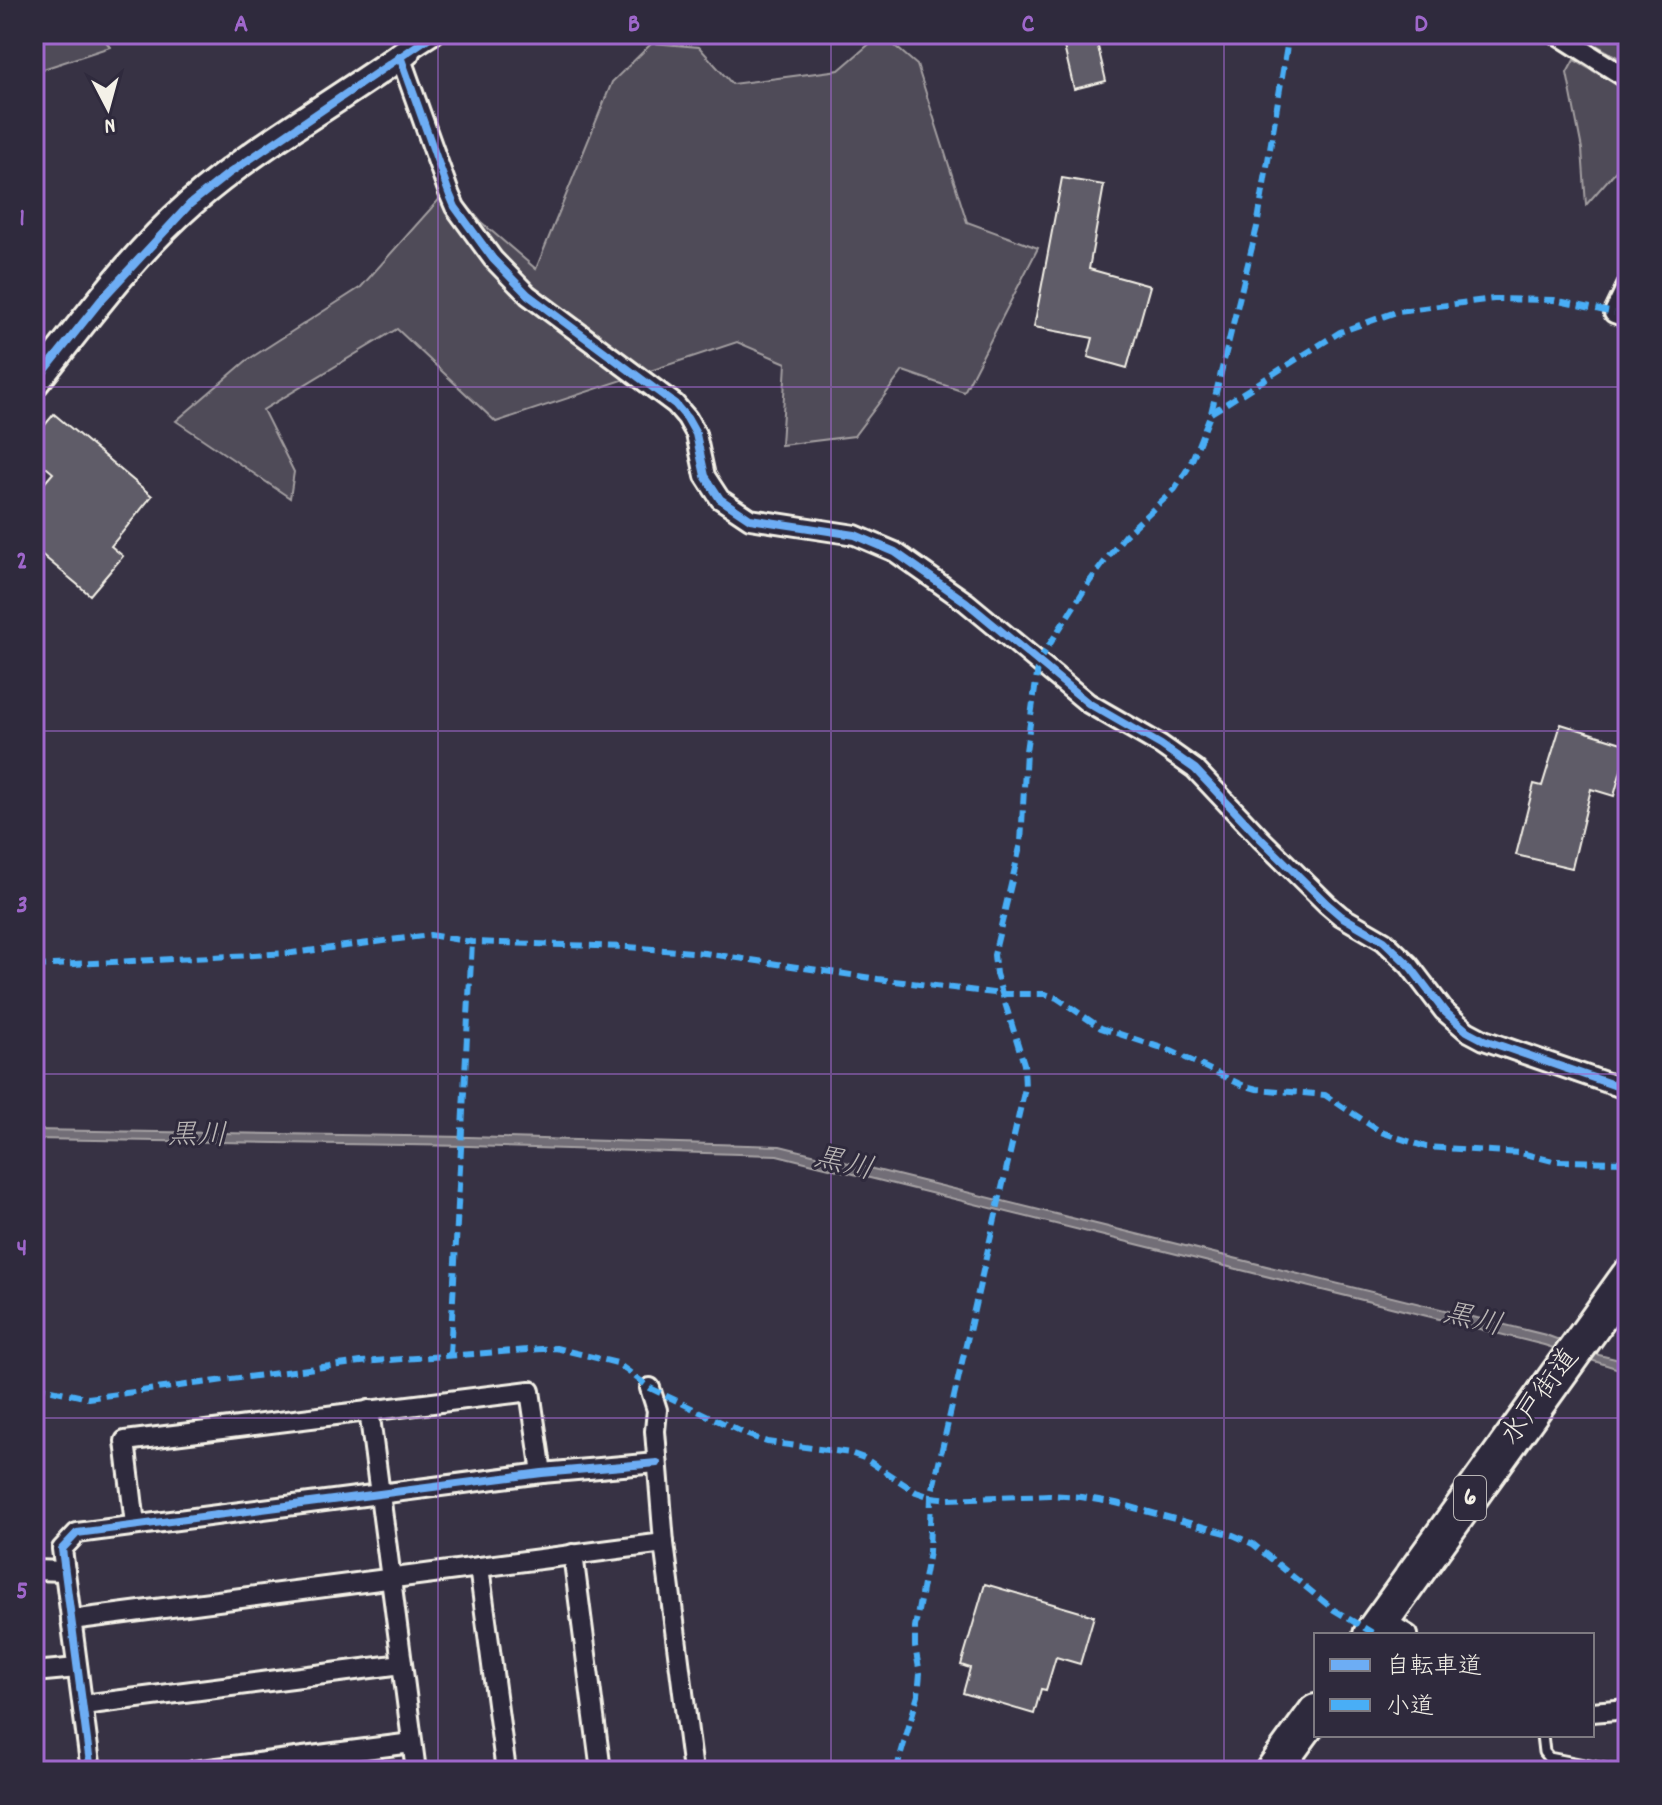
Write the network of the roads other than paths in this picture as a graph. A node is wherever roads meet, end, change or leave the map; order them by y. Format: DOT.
graph roads {
  1 [pos="434,34"];
  2 [pos="1557,34"];
  3 [pos="406,48"];
  4 [pos="1628,79"];
  5 [pos="1628,284"];
  6 [pos="1628,318"];
  7 [pos="34,384"];
  8 [pos="1628,1090"];
  9 [pos="1628,1277"];
  10 [pos="650,1388"];
  11 [pos="369,1410"];
  12 [pos="657,1463"];
  13 [pos="542,1473"];
  14 [pos="380,1493"];
  15 [pos="135,1524"];
  16 [pos="664,1543"];
  17 [pos="573,1554"];
  18 [pos="479,1567"];
  19 [pos="34,1570"];
  20 [pos="65,1571"];
  21 [pos="391,1579"];
  22 [pos="71,1620"];
  23 [pos="1387,1630"];
  24 [pos="402,1664"];
  25 [pos="77,1668"];
  26 [pos="34,1672"];
  27 [pos="83,1705"];
  28 [pos="1628,1709"];
  29 [pos="1594,1712"];
  30 [pos="1314,1715"];
  31 [pos="1542,1737"];
  32 [pos="412,1743"];
  33 [pos="91,1771"];
  34 [pos="194,1771"];
  35 [pos="416,1771"];
  36 [pos="506,1771"];
  37 [pos="601,1771"];
  38 [pos="693,1771"];
  39 [pos="1273,1771"];
  40 [pos="1615,1771"];
  1 -- 3 [label="street"];
  2 -- 4 [label="street"];
  3 -- 7 [label="street"];
  3 -- 8 [label="street"];
  5 -- 6 [label="street"];
  9 -- 23 [label="highway, 水戸街道 / 6"];
  10 -- 12 [label="street"];
  11 -- 13 [label="street"];
  11 -- 14 [label="street"];
  11 -- 15 [label="street"];
  12 -- 13 [label="street"];
  12 -- 16 [label="street"];
  13 -- 14 [label="street"];
  14 -- 15 [label="street"];
  14 -- 21 [label="street"];
  15 -- 20 [label="street"];
  16 -- 17 [label="street"];
  16 -- 38 [label="street"];
  17 -- 18 [label="street"];
  17 -- 37 [label="street"];
  18 -- 21 [label="street"];
  18 -- 36 [label="street"];
  19 -- 20 [label="street"];
  20 -- 22 [label="street"];
  21 -- 22 [label="street"];
  21 -- 24 [label="street"];
  22 -- 25 [label="street"];
  24 -- 27 [label="street"];
  24 -- 32 [label="street"];
  25 -- 26 [label="street"];
  25 -- 27 [label="street"];
  27 -- 33 [label="street"];
  28 -- 29 [label="street"];
  30 -- 39 [label="highway"];
  31 -- 40 [label="lane"];
  32 -- 34 [label="street"];
  32 -- 35 [label="street"];
}
